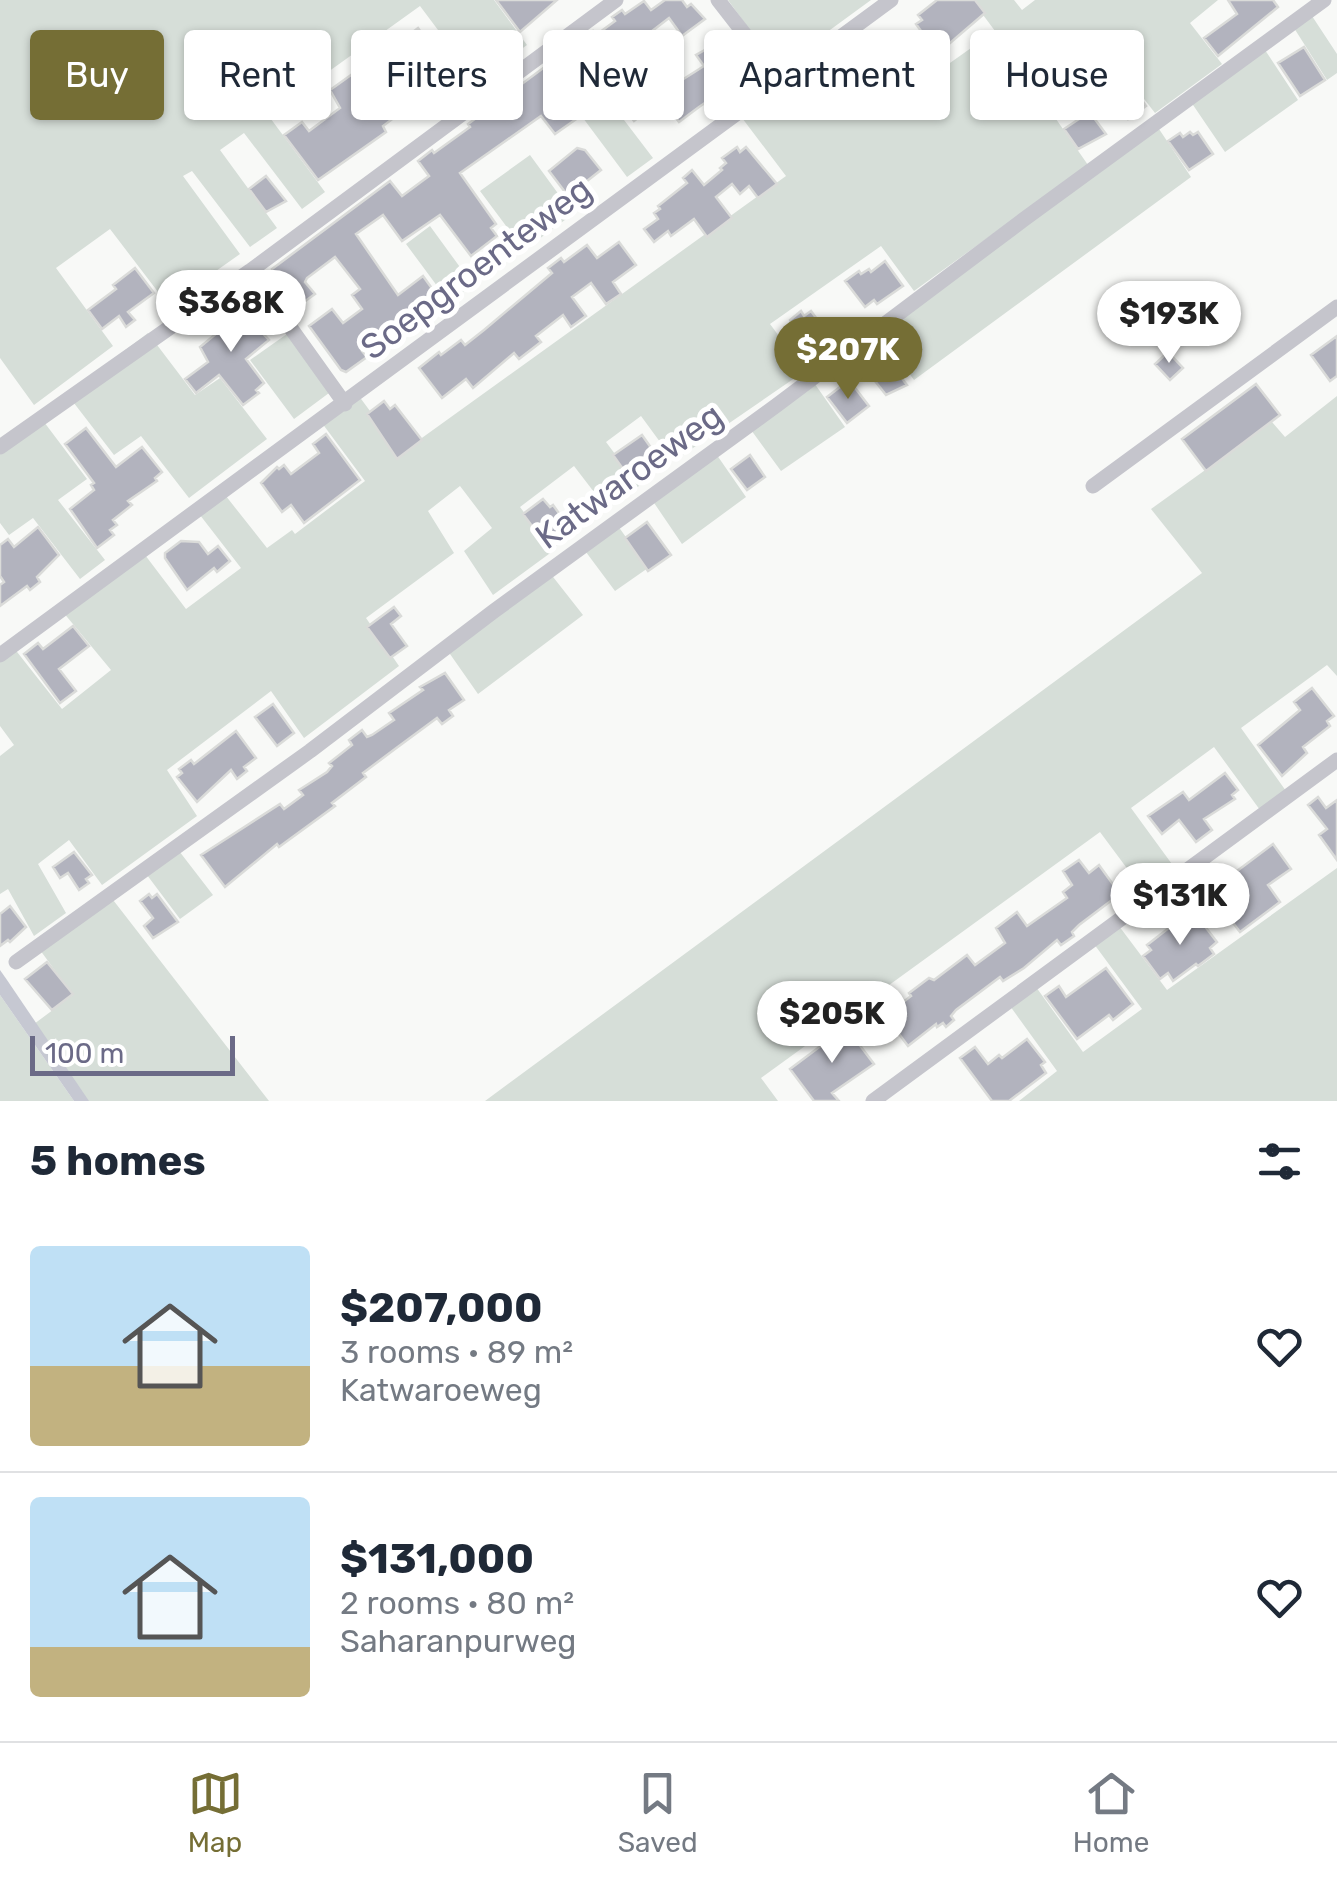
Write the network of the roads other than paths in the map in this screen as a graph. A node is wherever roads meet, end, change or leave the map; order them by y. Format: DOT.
graph roads {
  1 [pos="616,0"];
  2 [pos="718,0"];
  3 [pos="890,0"];
  4 [pos="1324,0"];
  5 [pos="741,30"];
  6 [pos="850,30"];
  7 [pos="728,120"];
  8 [pos="250,270"];
  9 [pos="1337,307"];
  10 [pos="344,404"];
  11 [pos="0,447"];
  12 [pos="1093,486"];
  13 [pos="0,654"];
  14 [pos="1337,760"];
  15 [pos="16,962"];
  16 [pos="873,1101"];
  1 -- 8 [label="street"];
  2 -- 5 [label="street"];
  3 -- 6 [label="street, Soepgroenteweg"];
  4 -- 15 [label="street, Katwaroeweg"];
  7 -- 10 [label="street, Soepgroenteweg"];
  8 -- 10 [label="street"];
  8 -- 11 [label="street"];
  9 -- 12 [label="street"];
  10 -- 13 [label="street, Soepgroenteweg"];
  14 -- 16 [label="street"];
}
